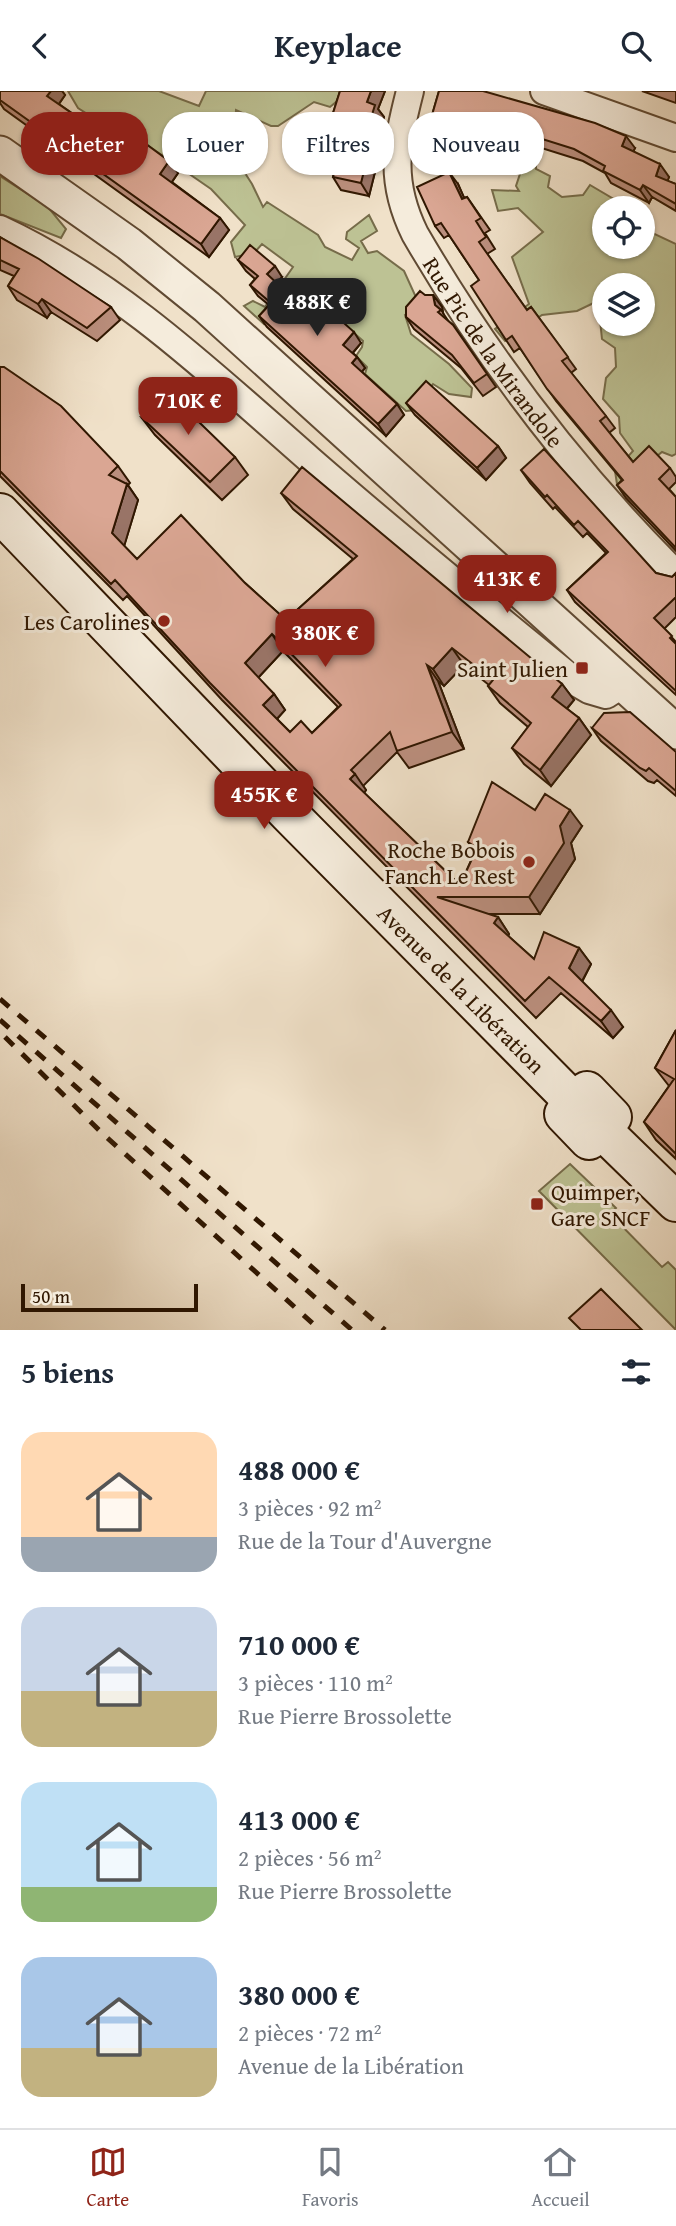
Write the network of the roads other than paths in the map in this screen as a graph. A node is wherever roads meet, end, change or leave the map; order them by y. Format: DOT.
graph roads {
  1 [pos="410,91"];
  2 [pos="544,91"];
  3 [pos="676,138"];
  4 [pos="0,153"];
  5 [pos="0,229"];
  6 [pos="0,513"];
  7 [pos="676,574"];
  8 [pos="623,684"];
  9 [pos="676,732"];
  10 [pos="676,1202"];
  1 -- 7 [label="street, Rue Pic de la Mirandole"];
  2 -- 3 [label="street"];
  4 -- 8 [label="street"];
  5 -- 8 [label="street"];
  6 -- 10 [label="main road, Avenue de la Libération"];
  8 -- 9 [label="street"];
}
